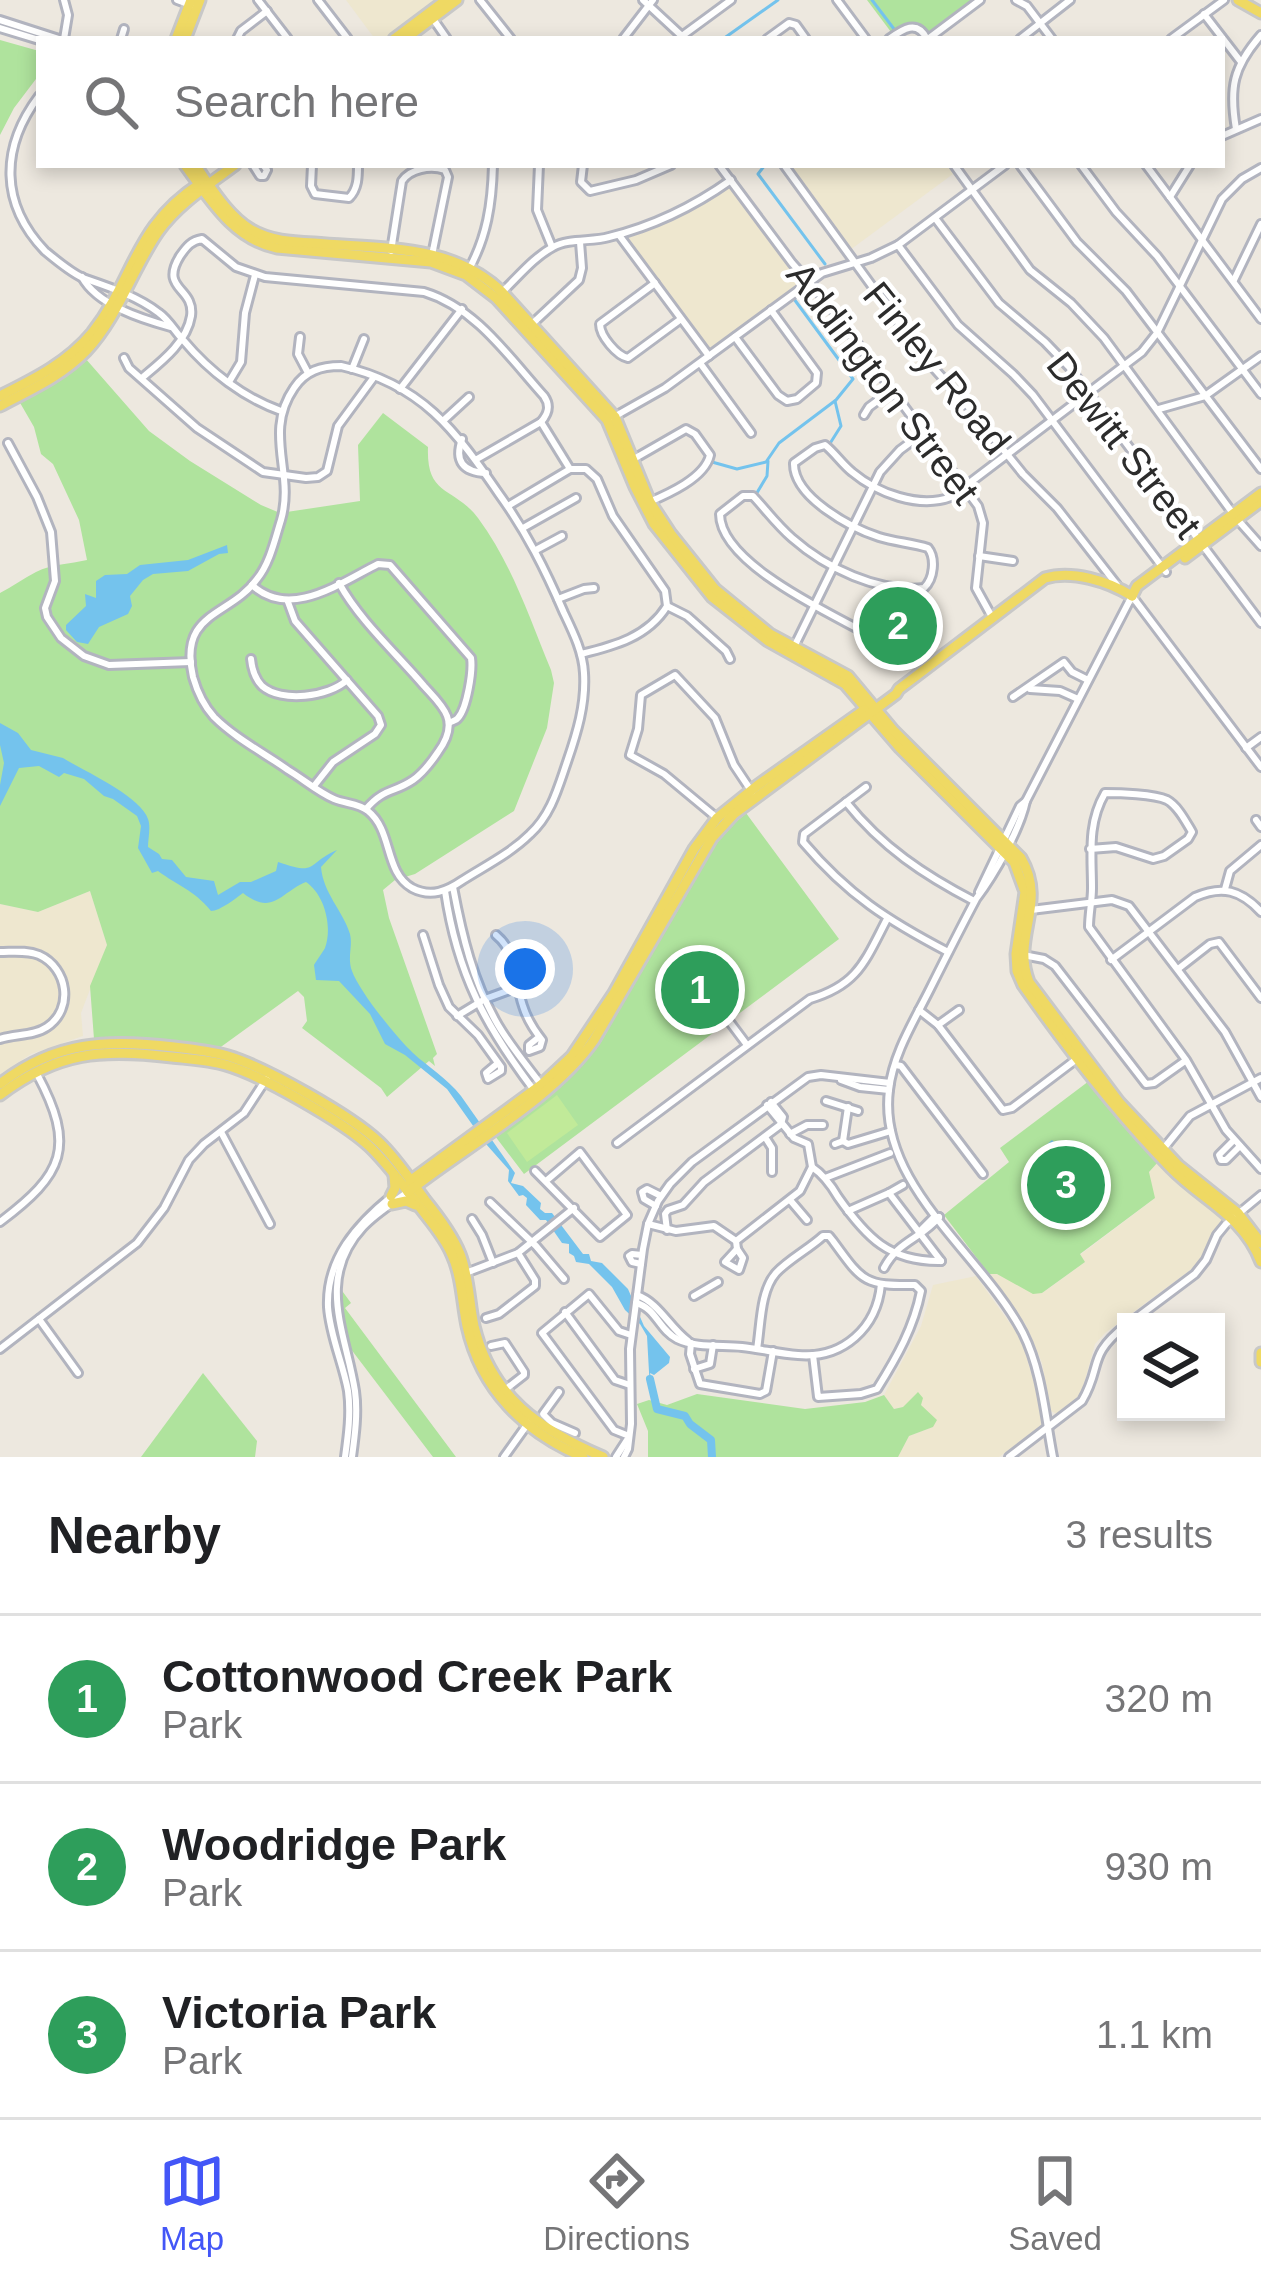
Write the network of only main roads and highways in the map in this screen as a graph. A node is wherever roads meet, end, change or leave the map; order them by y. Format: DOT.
graph roads {
  1 [pos="446,0"];
  2 [pos="458,0"];
  3 [pos="1238,0"];
  4 [pos="190,3"];
  5 [pos="1261,13"];
  6 [pos="430,16"];
  7 [pos="181,36"];
  8 [pos="399,36"];
  9 [pos="408,36"];
  10 [pos="190,168"];
  11 [pos="191,168"];
  12 [pos="223,168"];
  13 [pos="230,168"];
  14 [pos="205,184"];
  15 [pos="186,197"];
  16 [pos="215,204"];
  17 [pos="391,253"];
  18 [pos="468,271"];
  19 [pos="499,295"];
  20 [pos="0,401"];
  21 [pos="611,418"];
  22 [pos="1261,497"];
  23 [pos="647,503"];
  24 [pos="872,709"];
  25 [pos="754,794"];
  26 [pos="682,878"];
  27 [pos="1027,909"];
  28 [pos="1035,996"];
  29 [pos="34,1067"];
  30 [pos="267,1078"];
  31 [pos="0,1084"];
  32 [pos="0,1095"];
  33 [pos="321,1114"];
  34 [pos="358,1125"];
  35 [pos="392,1170"];
  36 [pos="409,1186"];
  37 [pos="421,1209"];
  38 [pos="1234,1216"];
  39 [pos="1261,1244"];
  40 [pos="1261,1262"];
  41 [pos="463,1274"];
  42 [pos="466,1323"];
  43 [pos="486,1347"];
  44 [pos="1261,1353"];
  45 [pos="1261,1362"];
  46 [pos="501,1393"];
  47 [pos="529,1422"];
  48 [pos="583,1457"];
  49 [pos="603,1457"];
  1 -- 6 [label="main road"];
  2 -- 6 [label="main road"];
  3 -- 5 [label="main road"];
  4 -- 7 [label="main road"];
  6 -- 8 [label="main road"];
  6 -- 9 [label="main road"];
  10 -- 15 [label="main road"];
  11 -- 14 [label="main road"];
  12 -- 14 [label="main road"];
  13 -- 14 [label="main road"];
  14 -- 15 [label="main road"];
  14 -- 16 [label="main road"];
  14 -- 17 [label="main road"];
  15 -- 16 [label="main road"];
  15 -- 20 [label="main road"];
  16 -- 17 [label="main road"];
  17 -- 18 [label="main road"];
  17 -- 18 [label="main road"];
  18 -- 19 [label="main road"];
  19 -- 21 [label="main road"];
  19 -- 21 [label="main road"];
  21 -- 23 [label="main road"];
  21 -- 23 [label="main road"];
  22 -- 24 [label="main road"];
  23 -- 24 [label="main road"];
  24 -- 25 [label="main road"];
  24 -- 27 [label="main road"];
  25 -- 26 [label="main road"];
  25 -- 26 [label="main road"];
  26 -- 36 [label="main road"];
  27 -- 28 [label="main road"];
  27 -- 28 [label="main road"];
  28 -- 38 [label="main road"];
  29 -- 30 [label="main road"];
  29 -- 31 [label="main road"];
  29 -- 32 [label="main road"];
  30 -- 33 [label="main road"];
  30 -- 34 [label="main road"];
  33 -- 34 [label="main road"];
  33 -- 35 [label="main road"];
  34 -- 36 [label="main road"];
  35 -- 36 [label="main road"];
  35 -- 37 [label="main road"];
  36 -- 37 [label="main road"];
  36 -- 41 [label="main road"];
  37 -- 41 [label="main road"];
  38 -- 39 [label="main road"];
  38 -- 40 [label="main road"];
  41 -- 42 [label="main road"];
  41 -- 43 [label="main road"];
  42 -- 43 [label="main road"];
  42 -- 46 [label="main road"];
  43 -- 46 [label="main road"];
  44 -- 45 [label="main road"];
  46 -- 47 [label="main road"];
  47 -- 48 [label="main road"];
  47 -- 49 [label="main road"];
}
